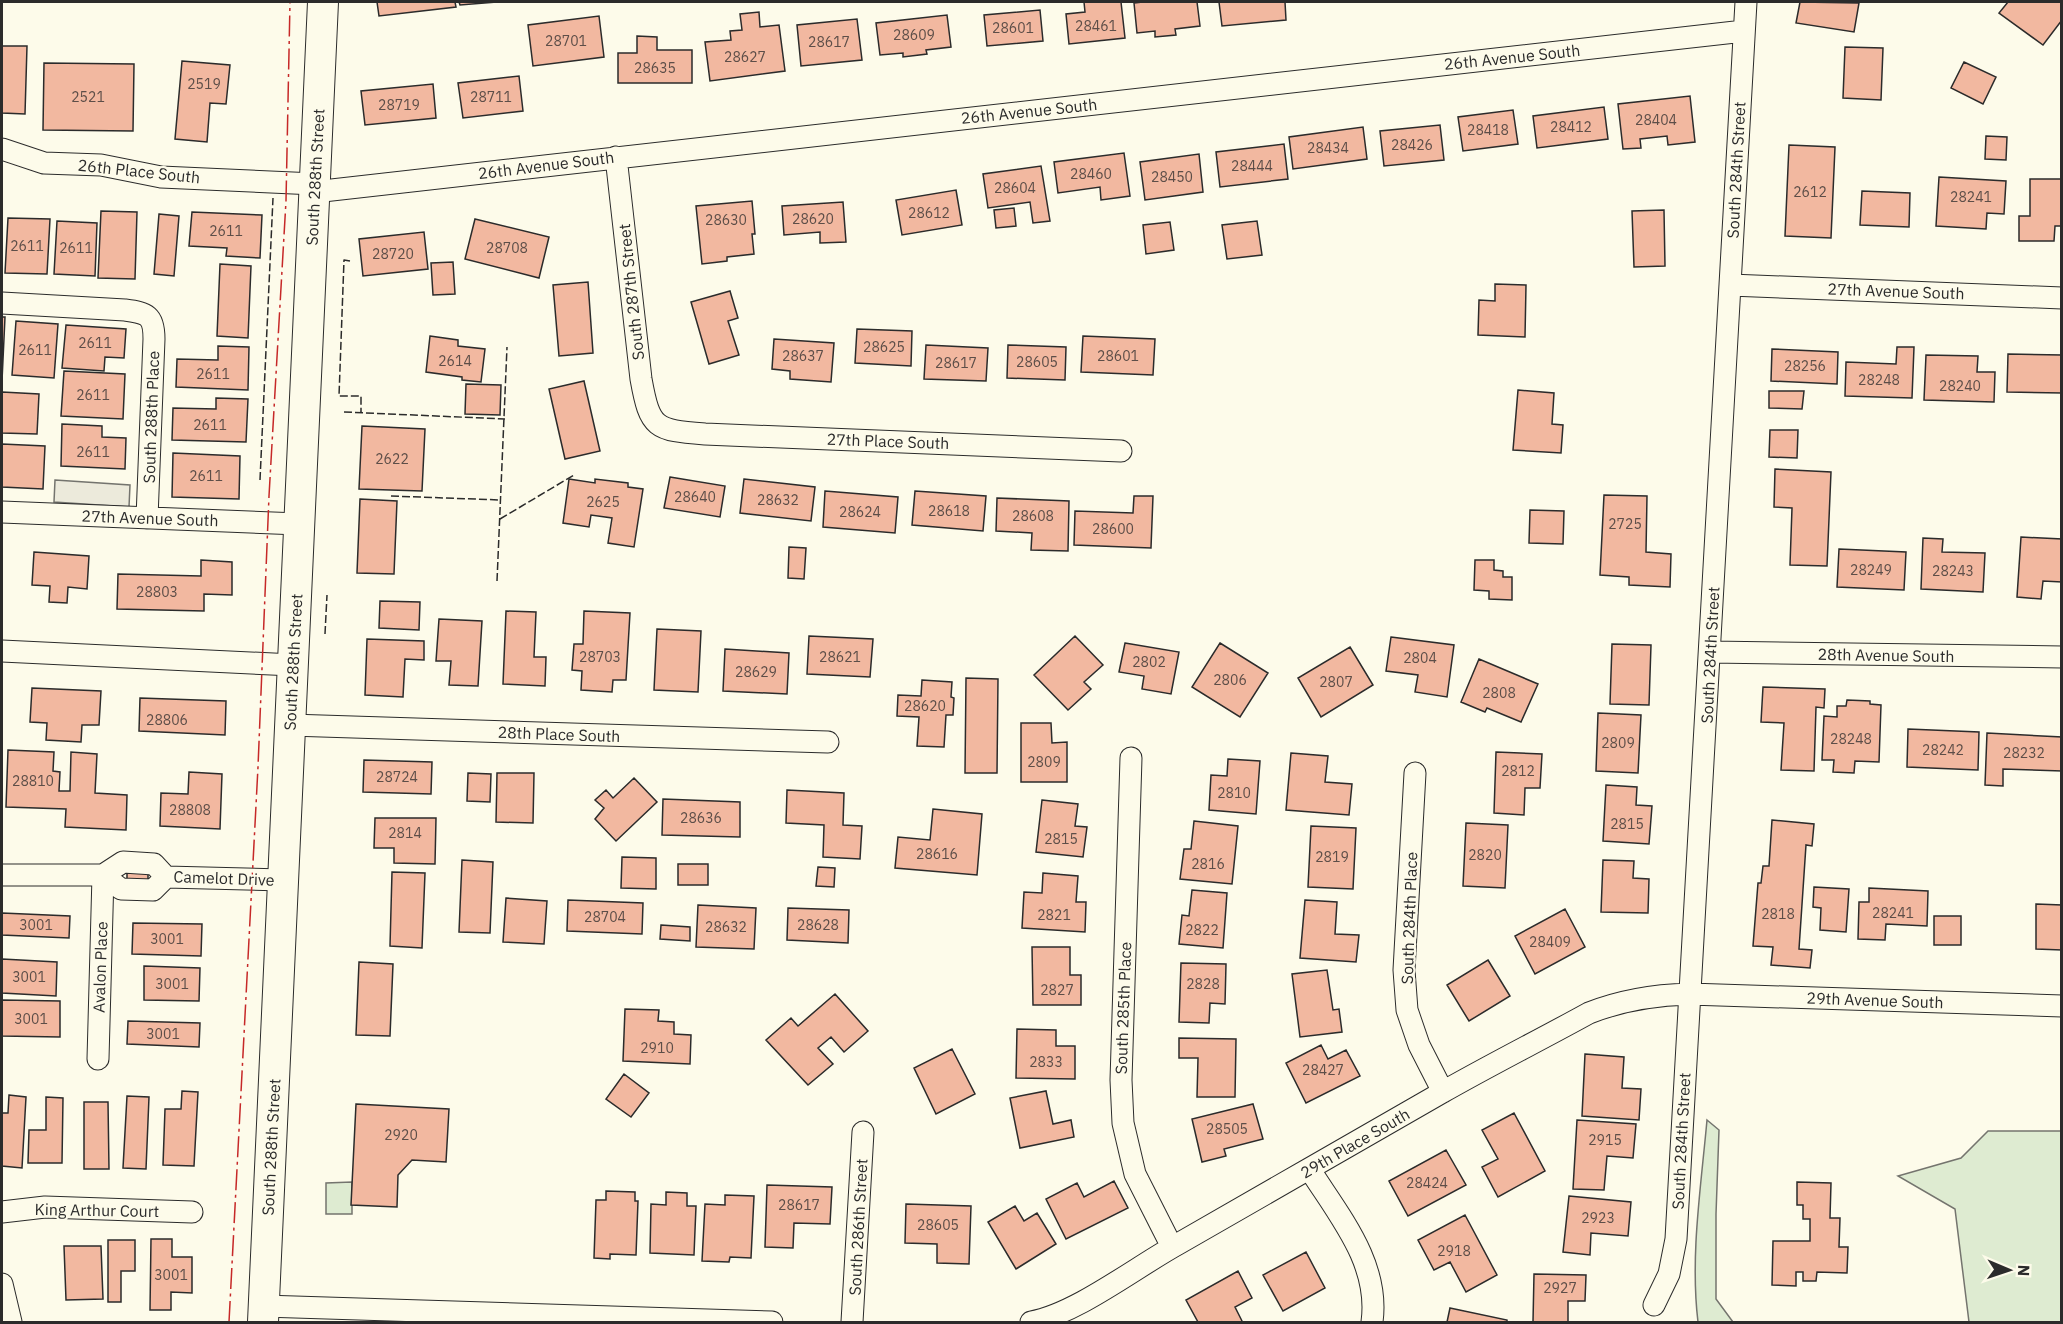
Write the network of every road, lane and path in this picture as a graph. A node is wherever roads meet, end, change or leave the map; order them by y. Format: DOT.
graph roads {
  1 [pos="324,2"];
  2 [pos="1746,2"];
  3 [pos="1744,31"];
  4 [pos="2,149"];
  5 [pos="616,157"];
  6 [pos="315,188"];
  7 [pos="1730,285"];
  8 [pos="2061,297"];
  9 [pos="2,303"];
  10 [pos="656,424"];
  11 [pos="1121,451"];
  12 [pos="2,512"];
  13 [pos="147,518"];
  14 [pos="299,524"];
  15 [pos="2,651"];
  16 [pos="1710,652"];
  17 [pos="2061,657"];
  18 [pos="293,665"];
  19 [pos="290,726"];
  20 [pos="828,742"];
  21 [pos="1131,758"];
  22 [pos="1415,772"];
  23 [pos="2,875"];
  24 [pos="103,875"];
  25 [pos="283,880"];
  26 [pos="1689,994"];
  27 [pos="2061,1006"];
  28 [pos="98,1059"];
  29 [pos="1443,1092"];
  30 [pos="863,1132"];
  31 [pos="1310,1170"];
  32 [pos="2,1212"];
  33 [pos="192,1212"];
  34 [pos="1172,1247"];
  35 [pos="2,1284"];
  36 [pos="1654,1305"];
  37 [pos="263,1314"];
  38 [pos="11,1323"];
  39 [pos="772,1323"];
  40 [pos="852,1323"];
  41 [pos="1031,1323"];
  42 [pos="1372,1323"];
  1 -- 6 [label="main road, South 288th Street"];
  2 -- 3 [label="street, South 284th Street"];
  3 -- 5 [label="street, 26th Avenue South"];
  3 -- 7 [label="street, South 284th Street"];
  4 -- 6 [label="street, 26th Place South"];
  5 -- 6 [label="street, 26th Avenue South"];
  5 -- 10 [label="street, South 287th Street"];
  6 -- 14 [label="main road, South 288th Street"];
  7 -- 8 [label="street, 27th Avenue South"];
  7 -- 16 [label="street, South 284th Street"];
  9 -- 13 [label="street, South 288th Place"];
  10 -- 11 [label="street, 27th Place South"];
  12 -- 13 [label="street, 27th Avenue South"];
  13 -- 14 [label="street, 27th Avenue South"];
  14 -- 18 [label="main road, South 288th Street"];
  15 -- 18 [label="street"];
  16 -- 17 [label="street, 28th Avenue South"];
  16 -- 26 [label="street, South 284th Street"];
  18 -- 19 [label="main road, South 288th Street"];
  19 -- 20 [label="street, 28th Place South"];
  19 -- 25 [label="main road, South 288th Street"];
  21 -- 34 [label="street, South 285th Place"];
  22 -- 29 [label="street, South 284th Place"];
  23 -- 24 [label="street, Camelot Drive"];
  24 -- 25 [label="street, Camelot Drive"];
  24 -- 28 [label="street, Avalon Place"];
  25 -- 37 [label="main road, South 288th Street"];
  26 -- 27 [label="street, 29th Avenue South"];
  26 -- 29 [label="street, 29th Place South"];
  26 -- 36 [label="street, South 284th Street"];
  29 -- 31 [label="street, 29th Place South"];
  30 -- 40 [label="street, South 286th Street"];
  31 -- 34 [label="street, 29th Place South"];
  31 -- 42 [label="street"];
  32 -- 33 [label="street, King Arthur Court"];
  34 -- 41 [label="street, 29th Place South"];
  35 -- 38 [label="street"];
  37 -- 39 [label="street"];
}
